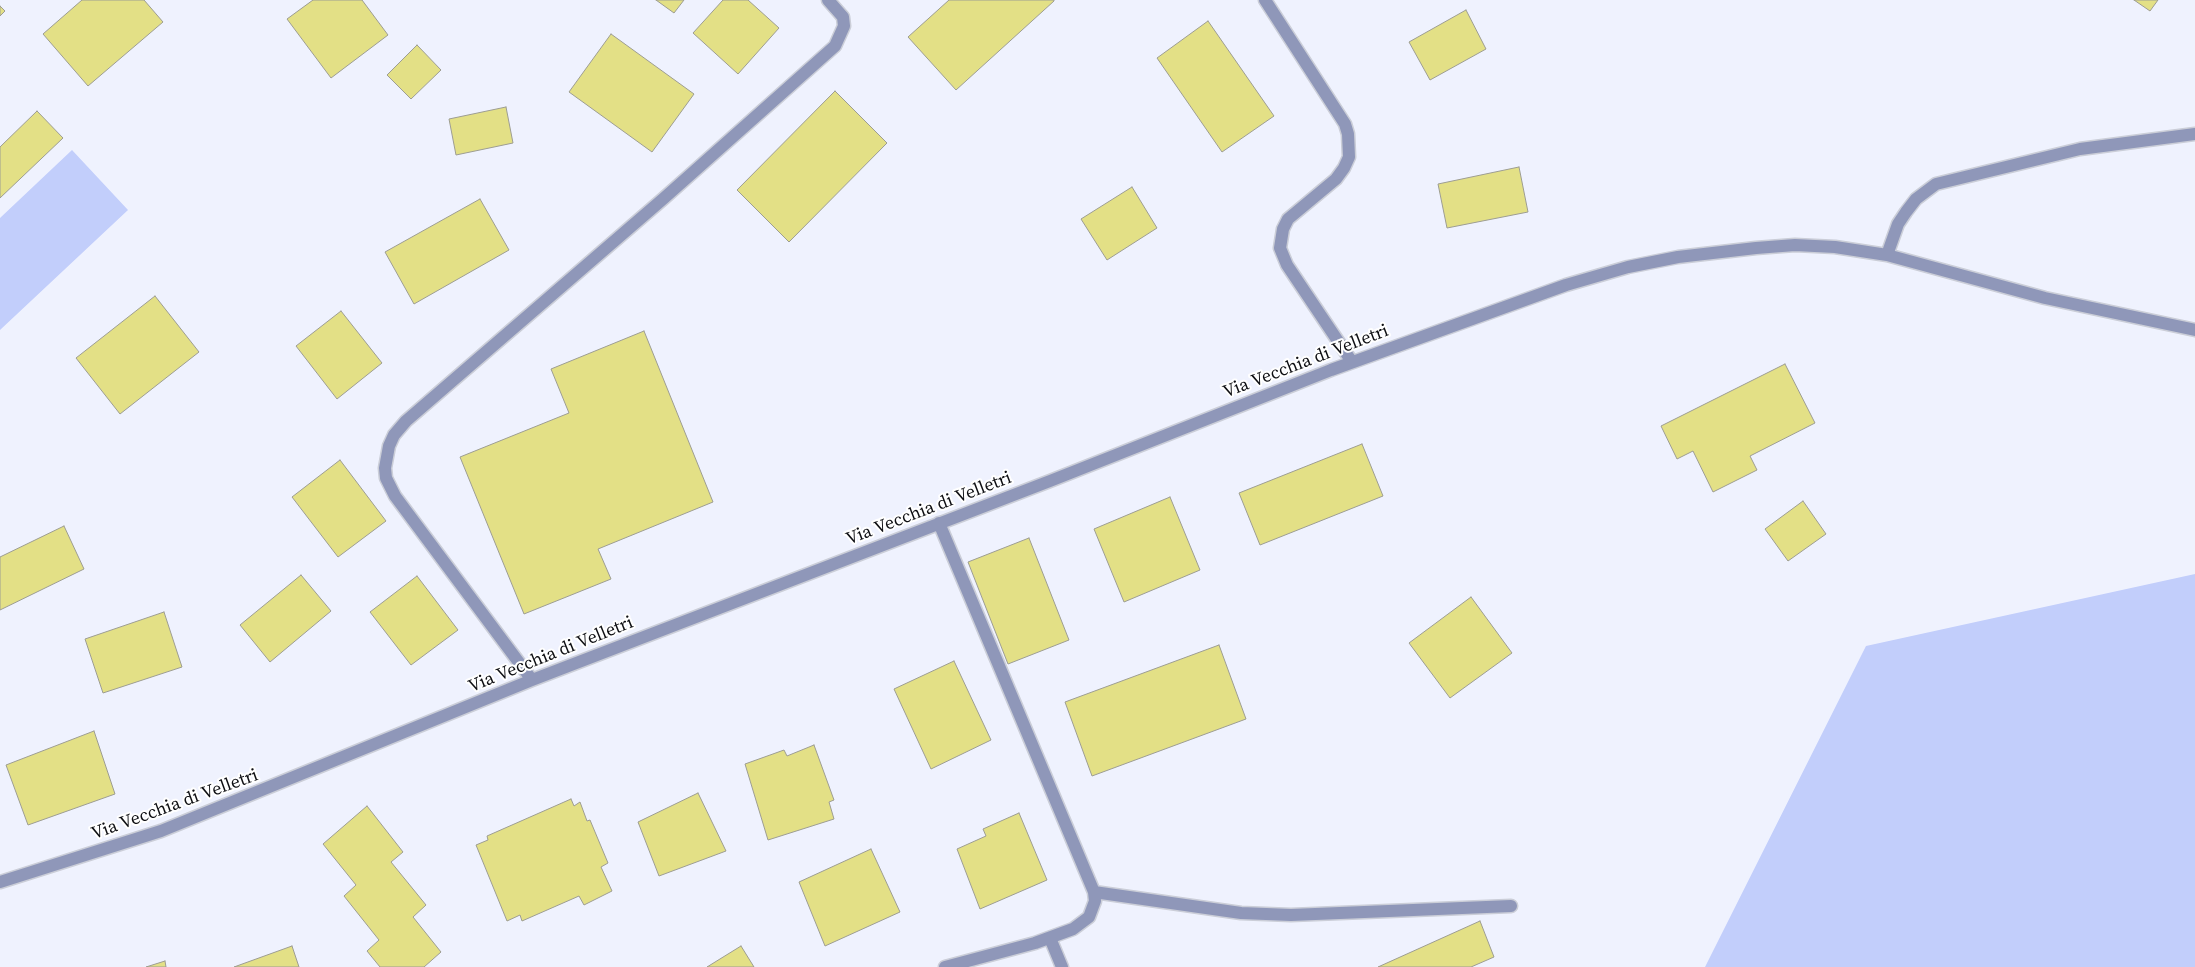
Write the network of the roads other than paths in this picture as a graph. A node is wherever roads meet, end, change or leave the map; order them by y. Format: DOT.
graph roads {
  1 [pos="828,0"];
  2 [pos="1264,0"];
  3 [pos="2195,134"];
  4 [pos="1887,255"];
  5 [pos="2195,330"];
  6 [pos="1352,362"];
  7 [pos="939,523"];
  8 [pos="532,680"];
  9 [pos="0,882"];
  10 [pos="1094,892"];
  11 [pos="1511,906"];
  12 [pos="1050,938"];
  13 [pos="945,967"];
  14 [pos="1062,967"];
  1 -- 8 [label="street"];
  2 -- 6 [label="street"];
  3 -- 4 [label="street"];
  4 -- 5 [label="street, Via Vecchia di Velletri"];
  4 -- 6 [label="street, Via Vecchia di Velletri"];
  6 -- 7 [label="street, Via Vecchia di Velletri"];
  7 -- 8 [label="street, Via Vecchia di Velletri"];
  7 -- 10 [label="street"];
  8 -- 9 [label="street, Via Vecchia di Velletri"];
  10 -- 11 [label="street"];
  10 -- 12 [label="street"];
  12 -- 13 [label="street"];
  12 -- 14 [label="street"];
}
